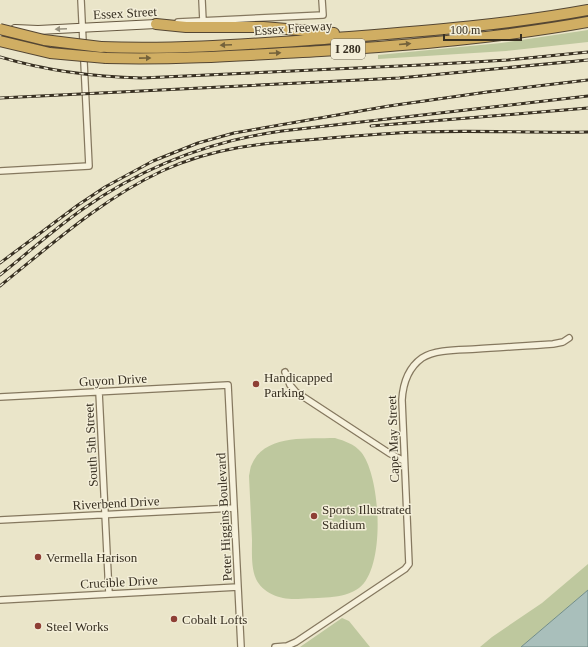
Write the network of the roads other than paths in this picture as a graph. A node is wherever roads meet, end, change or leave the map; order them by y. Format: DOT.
graph roads {
  1 [pos="81,0"];
  2 [pos="202,0"];
  3 [pos="322,0"];
  4 [pos="588,10"];
  5 [pos="203,21"];
  6 [pos="588,22"];
  7 [pos="156,24"];
  8 [pos="0,28"];
  9 [pos="83,28"];
  10 [pos="349,37"];
  11 [pos="2,42"];
  12 [pos="0,171"];
  13 [pos="569,338"];
  14 [pos="285,372"];
  15 [pos="228,385"];
  16 [pos="99,392"];
  17 [pos="0,396"];
  18 [pos="404,461"];
  19 [pos="234,508"];
  20 [pos="106,515"];
  21 [pos="0,520"];
  22 [pos="238,587"];
  23 [pos="109,594"];
  24 [pos="0,600"];
  25 [pos="241,647"];
  26 [pos="275,647"];
  1 -- 9 [label="street"];
  2 -- 5 [label="street"];
  3 -- 5 [label="street, Essex Street"];
  4 -- 10 [label="highway, Essex Freeway / I 280"];
  5 -- 7 [label="street, Essex Street"];
  11 -- 6 [label="highway, Essex Freeway / I 280, one-way, bridge"];
  7 -- 9 [label="street, Essex Street"];
  7 -- 10 [label="highway"];
  9 -- 8 [label="street, Essex Street, one-way"];
  10 -- 8 [label="highway, Essex Freeway / I 280, one-way, bridge"];
  9 -- 12 [label="street"];
  13 -- 18 [label="street, Cape May Street"];
  14 -- 18 [label="street"];
  15 -- 16 [label="street, Guyon Drive"];
  15 -- 19 [label="street, Peter Higgins Boulevard"];
  16 -- 17 [label="street, Guyon Drive"];
  16 -- 20 [label="street, South 5th Street"];
  18 -- 26 [label="street, Cape May Street"];
  19 -- 20 [label="street, Riverbend Drive"];
  19 -- 22 [label="street, Peter Higgins Boulevard"];
  20 -- 21 [label="street, Riverbend Drive"];
  20 -- 23 [label="street, South 5th Street"];
  22 -- 23 [label="street, Crucible Drive"];
  22 -- 25 [label="street, Peter Higgins Boulevard"];
  23 -- 24 [label="street, Crucible Drive"];
}
